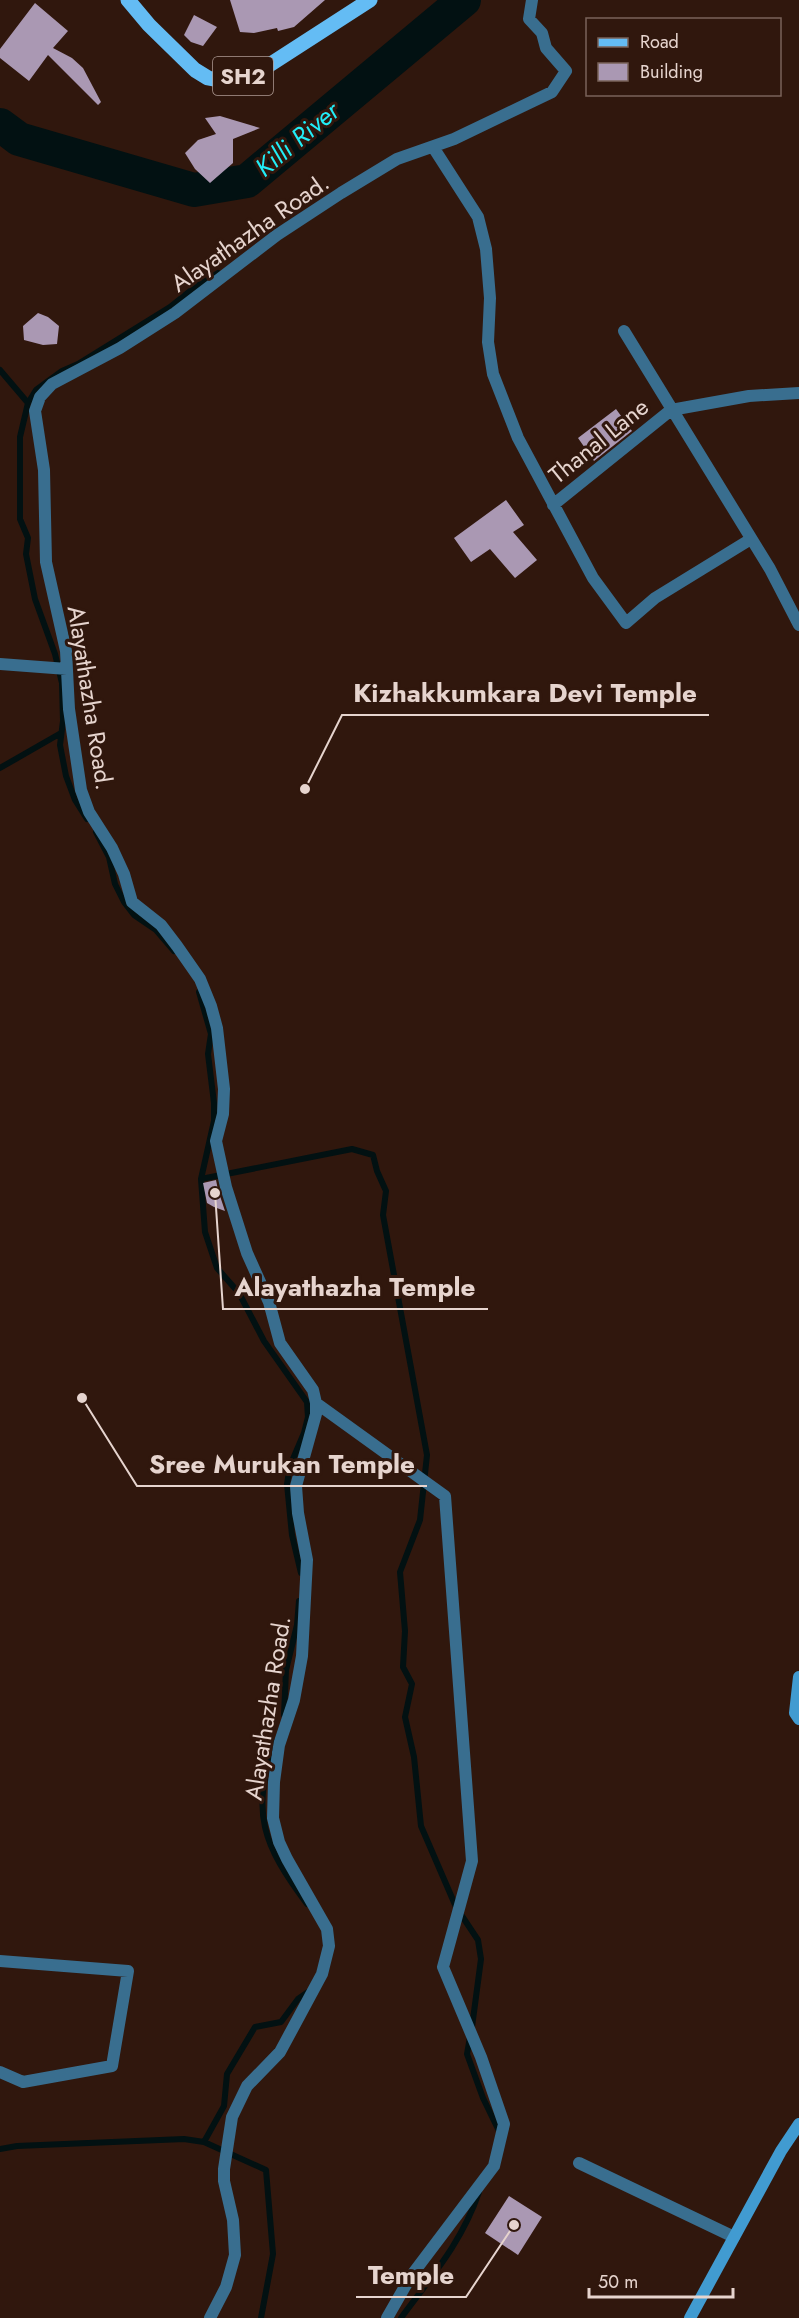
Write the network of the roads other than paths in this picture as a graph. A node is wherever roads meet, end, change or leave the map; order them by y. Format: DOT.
graph roads {
  1 [pos="128,0"];
  2 [pos="370,0"];
  3 [pos="532,0"];
  4 [pos="354,5"];
  5 [pos="433,147"];
  6 [pos="624,331"];
  7 [pos="799,393"];
  8 [pos="671,410"];
  9 [pos="553,505"];
  10 [pos="751,539"];
  11 [pos="799,625"];
  12 [pos="0,664"];
  13 [pos="67,669"];
  14 [pos="316,1403"];
  15 [pos="799,1677"];
  16 [pos="799,1719"];
  17 [pos="0,1961"];
  18 [pos="0,2072"];
  19 [pos="799,2124"];
  20 [pos="579,2163"];
  21 [pos="734,2237"];
  22 [pos="210,2318"];
  23 [pos="387,2318"];
  24 [pos="690,2318"];
  1 -- 4 [label="main road, SH2"];
  2 -- 4 [label="main road, SH2"];
  3 -- 5 [label="street, Alayathazha Road."];
  5 -- 9 [label="street"];
  5 -- 13 [label="street, Alayathazha Road."];
  6 -- 8 [label="street"];
  7 -- 8 [label="street"];
  8 -- 9 [label="street, Thanal Lane"];
  8 -- 10 [label="street"];
  9 -- 10 [label="street"];
  10 -- 11 [label="street"];
  12 -- 13 [label="street"];
  13 -- 14 [label="street, Alayathazha Road."];
  14 -- 22 [label="street, Alayathazha Road."];
  14 -- 23 [label="street"];
  15 -- 16 [label="main road"];
  17 -- 18 [label="street"];
  19 -- 21 [label="main road"];
  20 -- 21 [label="street"];
  21 -- 24 [label="main road"];
}
